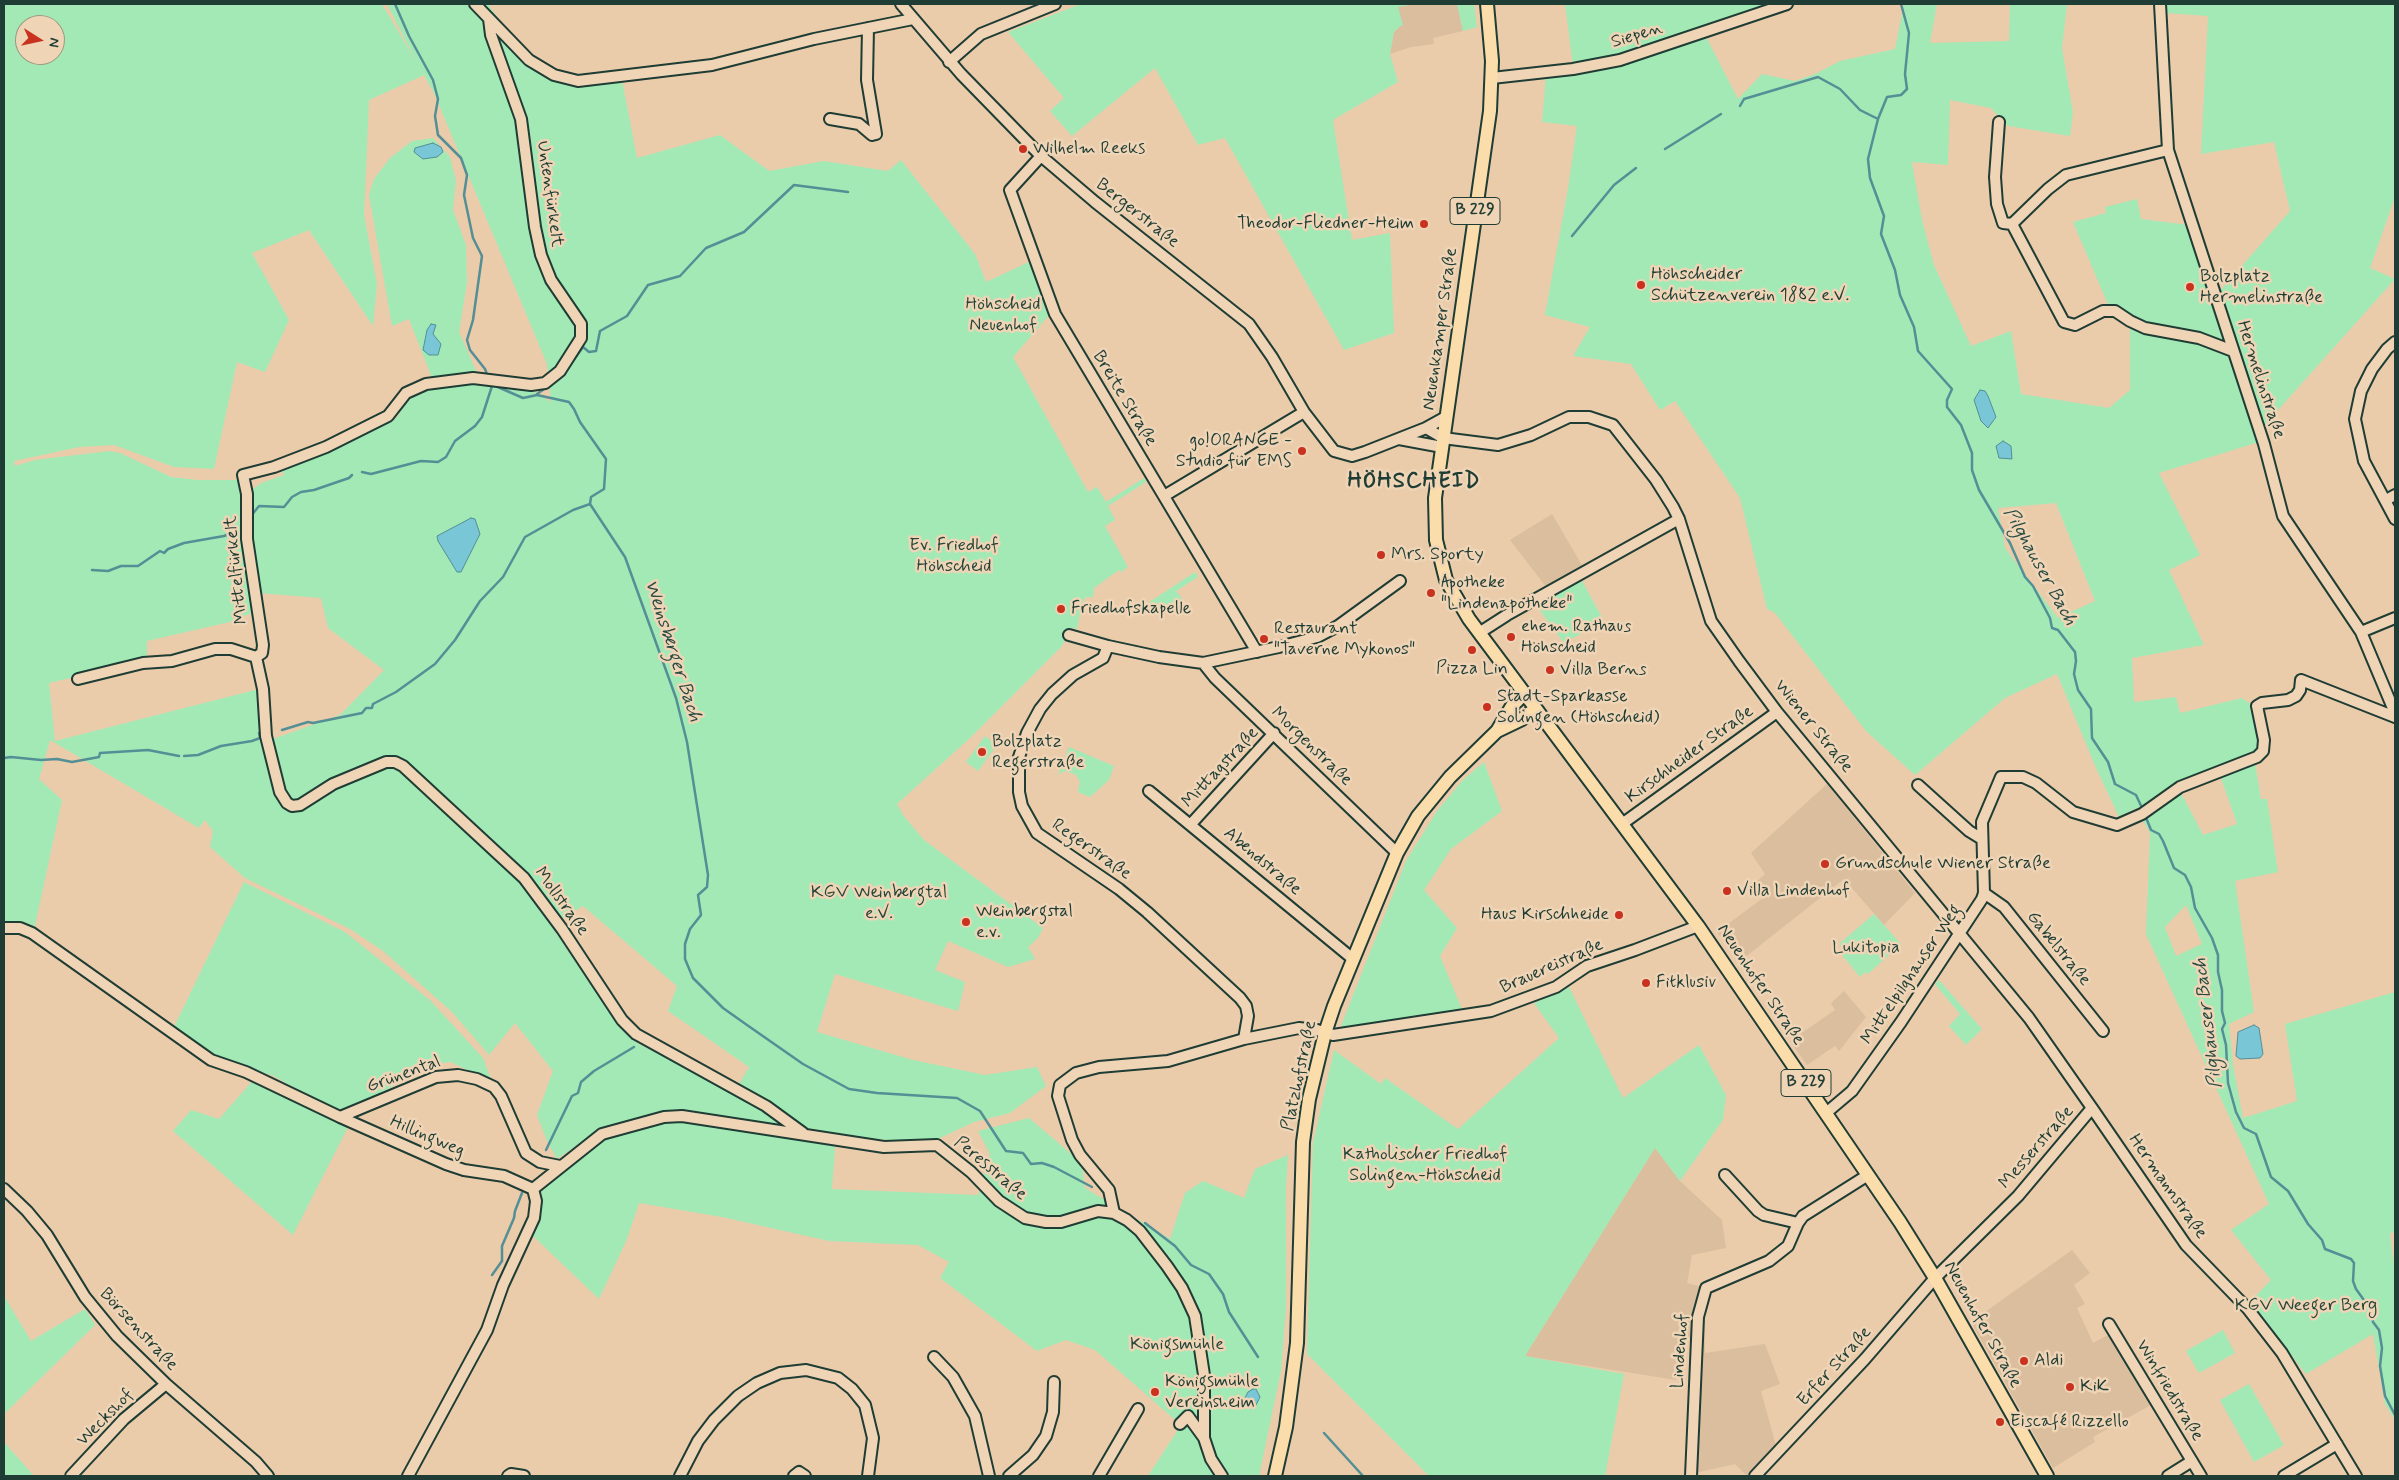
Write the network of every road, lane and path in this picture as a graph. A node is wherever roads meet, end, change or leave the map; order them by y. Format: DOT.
graph roads {
  1 [pos="476,4"];
  2 [pos="901,4"];
  3 [pos="1055,4"];
  4 [pos="1487,4"];
  5 [pos="1787,4"];
  6 [pos="2160,4"];
  7 [pos="912,18"];
  8 [pos="488,19"];
  9 [pos="868,28"];
  10 [pos="949,62"];
  11 [pos="1492,78"];
  12 [pos="830,119"];
  13 [pos="1999,122"];
  14 [pos="2168,150"];
  15 [pos="1041,156"];
  16 [pos="2012,224"];
  17 [pos="2395,342"];
  18 [pos="2233,351"];
  19 [pos="1304,412"];
  20 [pos="1446,417"];
  21 [pos="1426,428"];
  22 [pos="1399,439"];
  23 [pos="1442,443"];
  24 [pos="242,477"];
  25 [pos="2395,495"];
  26 [pos="1164,496"];
  27 [pos="2386,500"];
  28 [pos="1679,519"];
  29 [pos="2395,519"];
  30 [pos="1436,540"];
  31 [pos="1400,581"];
  32 [pos="2395,618"];
  33 [pos="2361,632"];
  34 [pos="1069,634"];
  35 [pos="1479,634"];
  36 [pos="1108,646"];
  37 [pos="1258,652"];
  38 [pos="256,657"];
  39 [pos="1203,663"];
  40 [pos="78,678"];
  41 [pos="1524,694"];
  42 [pos="1535,709"];
  43 [pos="1777,712"];
  44 [pos="2395,713"];
  45 [pos="2395,717"];
  46 [pos="1497,731"];
  47 [pos="1274,733"];
  48 [pos="1918,785"];
  49 [pos="1149,791"];
  50 [pos="280,792"];
  51 [pos="1191,824"];
  52 [pos="1622,824"];
  53 [pos="1982,839"];
  54 [pos="1397,854"];
  55 [pos="1984,892"];
  56 [pos="1698,926"];
  57 [pos="4,928"];
  58 [pos="1960,933"];
  59 [pos="1353,959"];
  60 [pos="2103,1031"];
  61 [pos="1325,1033"];
  62 [pos="1244,1039"];
  63 [pos="2092,1108"];
  64 [pos="1826,1113"];
  65 [pos="340,1117"];
  66 [pos="805,1134"];
  67 [pos="560,1166"];
  68 [pos="1725,1175"];
  69 [pos="1868,1175"];
  70 [pos="4,1188"];
  71 [pos="533,1188"];
  72 [pos="1114,1213"];
  73 [pos="1798,1223"];
  74 [pos="1936,1278"];
  75 [pos="2109,1324"];
  76 [pos="934,1357"];
  77 [pos="1054,1382"];
  78 [pos="166,1384"];
  79 [pos="1138,1409"];
  80 [pos="1180,1424"];
  81 [pos="1204,1438"];
  82 [pos="2337,1444"];
  83 [pos="2192,1461"];
  84 [pos="71,1476"];
  85 [pos="268,1476"];
  86 [pos="408,1476"];
  87 [pos="508,1476"];
  88 [pos="524,1476"];
  89 [pos="680,1476"];
  90 [pos="794,1476"];
  91 [pos="805,1476"];
  92 [pos="868,1476"];
  93 [pos="989,1476"];
  94 [pos="1010,1476"];
  95 [pos="1099,1476"];
  96 [pos="1222,1476"];
  97 [pos="1275,1476"];
  98 [pos="1691,1476"];
  99 [pos="1755,1476"];
  100 [pos="2047,1476"];
  101 [pos="2168,1476"];
  102 [pos="2201,1476"];
  103 [pos="2284,1476"];
  104 [pos="2356,1476"];
  1 -- 8 [label="street"];
  2 -- 7 [label="street, Bergerstraße"];
  3 -- 10 [label="street"];
  4 -- 11 [label="main road, Neuenkamper Straße / B 229"];
  5 -- 11 [label="street, Siepen"];
  6 -- 14 [label="street, Hermelinstraße"];
  7 -- 9 [label="street"];
  7 -- 10 [label="street, Bergerstraße"];
  8 -- 9 [label="street"];
  8 -- 24 [label="street, Untenfürkelt"];
  9 -- 12 [label="street"];
  10 -- 15 [label="street, Bergerstraße"];
  11 -- 20 [label="main road, Neuenkamper Straße / B 229"];
  13 -- 16 [label="street"];
  14 -- 16 [label="street"];
  14 -- 18 [label="street, Hermelinstraße"];
  15 -- 19 [label="street, Bergerstraße"];
  15 -- 26 [label="street, Breite Straße"];
  16 -- 18 [label="street"];
  17 -- 27 [label="street"];
  18 -- 33 [label="street, Hermelinstraße"];
  19 -- 22 [label="street, Bergerstraße"];
  19 -- 26 [label="street"];
  20 -- 21 [label="street"];
  20 -- 23 [label="main road, Neuenkamper Straße / B 229"];
  21 -- 22 [label="street"];
  21 -- 23 [label="street"];
  22 -- 23 [label="street, Wiener Straße"];
  23 -- 28 [label="street, Wiener Straße"];
  23 -- 30 [label="main road, Neuenkamper Straße / B 229"];
  24 -- 38 [label="street, Mittelfürkelt"];
  25 -- 27 [label="street"];
  26 -- 37 [label="street, Breite Straße"];
  27 -- 29 [label="street"];
  28 -- 35 [label="street"];
  28 -- 43 [label="street, Wiener Straße"];
  30 -- 35 [label="main road, Neuenhofer Straße / B 229"];
  31 -- 37 [label="street"];
  32 -- 33 [label="street"];
  33 -- 44 [label="street, Hermelinstraße"];
  34 -- 36 [label="street"];
  35 -- 41 [label="main road, Neuenhofer Straße / B 229"];
  36 -- 39 [label="street"];
  36 -- 62 [label="street, Regerstraße"];
  37 -- 39 [label="street"];
  38 -- 40 [label="street, Mittelfürkelt"];
  38 -- 50 [label="street, Mittelfürkelt"];
  39 -- 47 [label="street, Morgenstraße"];
  41 -- 42 [label="main road, Neuenhofer Straße / B 229"];
  41 -- 46 [label="main road, Platzhofstraße"];
  42 -- 46 [label="main road, Platzhofstraße"];
  42 -- 52 [label="main road, Neuenhofer Straße / B 229"];
  43 -- 52 [label="street, Kirschheider Straße"];
  43 -- 58 [label="street, Wiener Straße"];
  45 -- 53 [label="street"];
  46 -- 54 [label="main road, Platzhofstraße"];
  47 -- 51 [label="street, Mittagstraße"];
  47 -- 54 [label="street, Morgenstraße"];
  48 -- 53 [label="street"];
  49 -- 51 [label="street, Abendstraße"];
  50 -- 66 [label="street, Mollstraße"];
  51 -- 59 [label="street, Abendstraße"];
  52 -- 56 [label="main road, Neuenhofer Straße / B 229"];
  53 -- 55 [label="street"];
  54 -- 59 [label="main road, Platzhofstraße"];
  55 -- 58 [label="street, Mittelpilghauser Weg"];
  55 -- 60 [label="street, Gabelstraße"];
  56 -- 61 [label="street, Brauereistraße"];
  56 -- 64 [label="main road, Neuenhofer Straße / B 229"];
  57 -- 65 [label="street"];
  58 -- 63 [label="street, Messerstraße"];
  58 -- 64 [label="street, Mittelpilghauser Weg"];
  59 -- 61 [label="main road, Platzhofstraße"];
  61 -- 62 [label="street"];
  61 -- 97 [label="main road, Platzhofstraße"];
  62 -- 72 [label="street"];
  63 -- 74 [label="street, Messerstraße"];
  63 -- 82 [label="street, Hermannstraße"];
  64 -- 69 [label="main road, Neuenhofer Straße / B 229"];
  65 -- 67 [label="street, Grünental"];
  65 -- 71 [label="street, Hillingweg"];
  66 -- 67 [label="street, Peresstraße"];
  66 -- 72 [label="street, Peresstraße"];
  67 -- 71 [label="street"];
  68 -- 73 [label="street"];
  69 -- 73 [label="street, Lindenhof"];
  69 -- 74 [label="main road, Neuenhofer Straße / B 229"];
  70 -- 78 [label="street, Börsenstraße"];
  71 -- 86 [label="street"];
  72 -- 81 [label="street"];
  73 -- 98 [label="street, Lindenhof"];
  74 -- 99 [label="street, Erfer Straße"];
  74 -- 100 [label="main road, Neuenhofer Straße / B 229"];
  75 -- 83 [label="street, Winfriedstraße"];
  76 -- 93 [label="street"];
  77 -- 94 [label="street"];
  78 -- 84 [label="street, Weckshof"];
  78 -- 85 [label="street, Börsenstraße"];
  79 -- 95 [label="street"];
  80 -- 81 [label="street"];
  81 -- 96 [label="street"];
  82 -- 103 [label="street"];
  82 -- 104 [label="street, Hermannstraße"];
  83 -- 101 [label="street"];
  83 -- 102 [label="street, Winfriedstraße"];
  87 -- 88 [label="street"];
  89 -- 92 [label="street"];
  90 -- 91 [label="street"];
}
